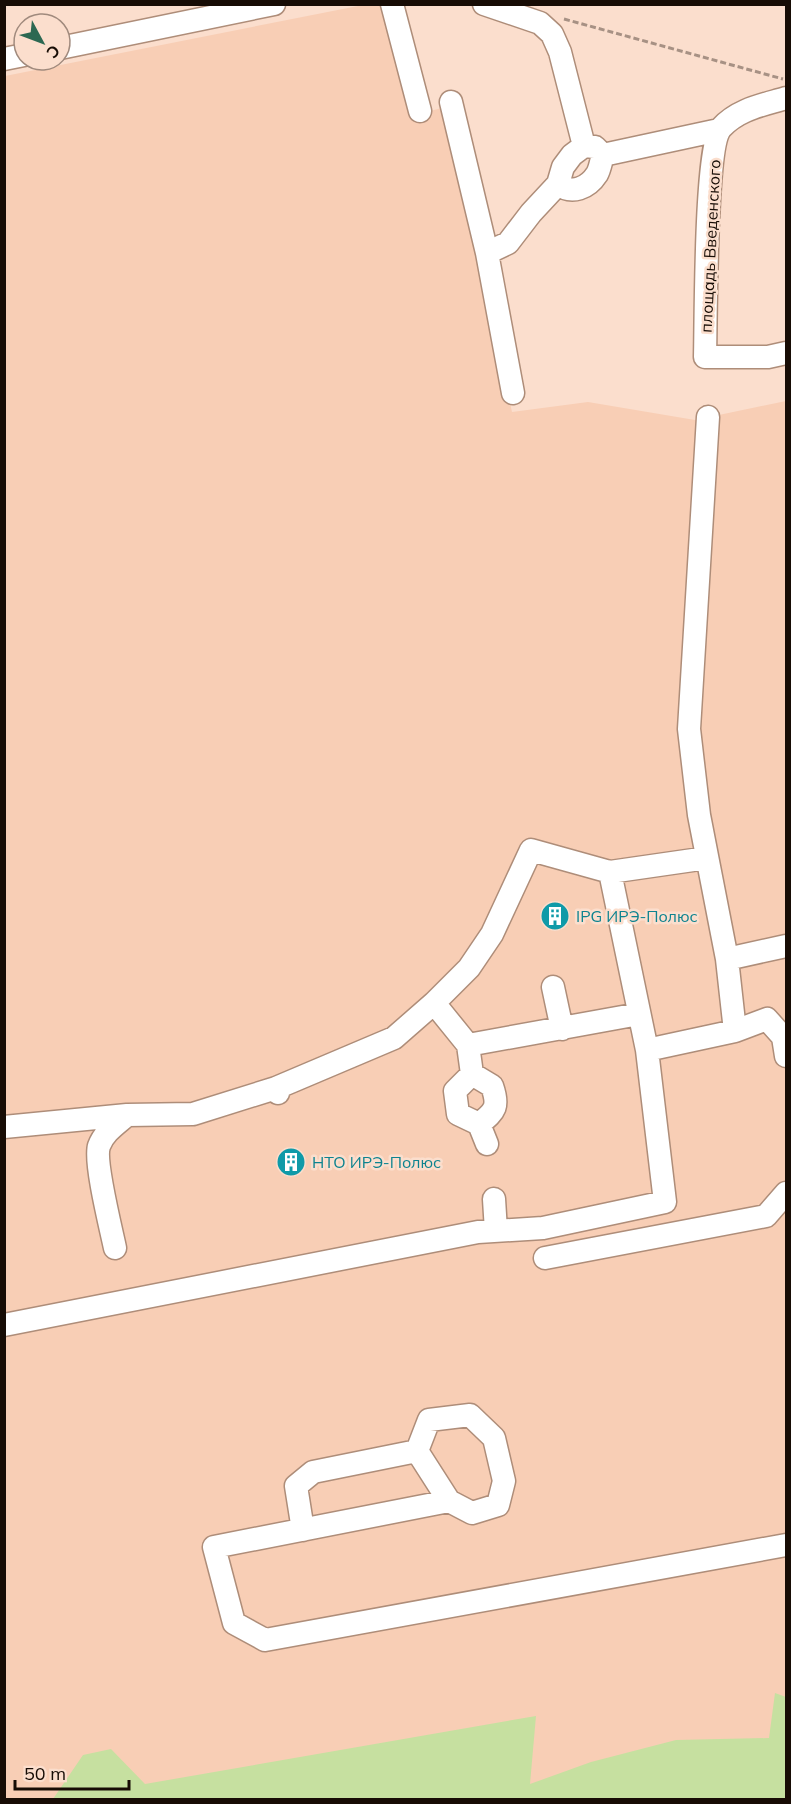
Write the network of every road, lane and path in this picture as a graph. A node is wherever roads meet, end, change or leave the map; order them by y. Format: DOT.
graph roads {
  1 [pos="274,4"];
  2 [pos="392,4"];
  3 [pos="484,4"];
  4 [pos="558,17"];
  5 [pos="72,46"];
  6 [pos="786,80"];
  7 [pos="786,98"];
  8 [pos="451,102"];
  9 [pos="420,111"];
  10 [pos="719,130"];
  11 [pos="593,150"];
  12 [pos="558,184"];
  13 [pos="487,253"];
  14 [pos="786,353"];
  15 [pos="513,393"];
  16 [pos="708,417"];
  17 [pos="708,858"];
  18 [pos="610,872"];
  19 [pos="786,946"];
  20 [pos="727,959"];
  21 [pos="553,987"];
  22 [pos="434,1003"];
  23 [pos="639,1014"];
  24 [pos="562,1029"];
  25 [pos="735,1031"];
  26 [pos="468,1046"];
  27 [pos="647,1050"];
  28 [pos="786,1056"];
  29 [pos="472,1074"];
  30 [pos="128,1114"];
  31 [pos="4,1127"];
  32 [pos="786,1193"];
  33 [pos="494,1199"];
  34 [pos="496,1231"];
  35 [pos="115,1248"];
  36 [pos="546,1258"];
  37 [pos="4,1325"];
  38 [pos="417,1452"];
  39 [pos="449,1501"];
  40 [pos="303,1530"];
  41 [pos="786,1545"];
  1 -- 5 [label="street"];
  2 -- 9 [label="street"];
  3 -- 11 [label="street"];
  4 -- 6 [label="path"];
  7 -- 10 [label="street"];
  8 -- 13 [label="street"];
  10 -- 11 [label="street"];
  10 -- 14 [label="street, площадь Введенского"];
  11 -- 12 [label="street"];
  11 -- 12 [label="street"];
  12 -- 13 [label="street"];
  13 -- 15 [label="street"];
  16 -- 17 [label="street"];
  17 -- 18 [label="street"];
  17 -- 20 [label="street"];
  18 -- 22 [label="street"];
  18 -- 23 [label="street"];
  19 -- 20 [label="street"];
  20 -- 25 [label="street"];
  21 -- 24 [label="street"];
  22 -- 26 [label="street"];
  22 -- 30 [label="street"];
  23 -- 24 [label="street"];
  23 -- 27 [label="street"];
  24 -- 26 [label="street"];
  25 -- 27 [label="street"];
  25 -- 28 [label="street"];
  26 -- 29 [label="street"];
  27 -- 34 [label="street"];
  29 -- 29 [label="street"];
  30 -- 31 [label="street"];
  30 -- 35 [label="street"];
  32 -- 36 [label="street"];
  33 -- 34 [label="street"];
  34 -- 37 [label="street"];
  38 -- 39 [label="street"];
  38 -- 39 [label="street"];
  38 -- 40 [label="street"];
  39 -- 40 [label="street"];
  40 -- 41 [label="street"];
}
